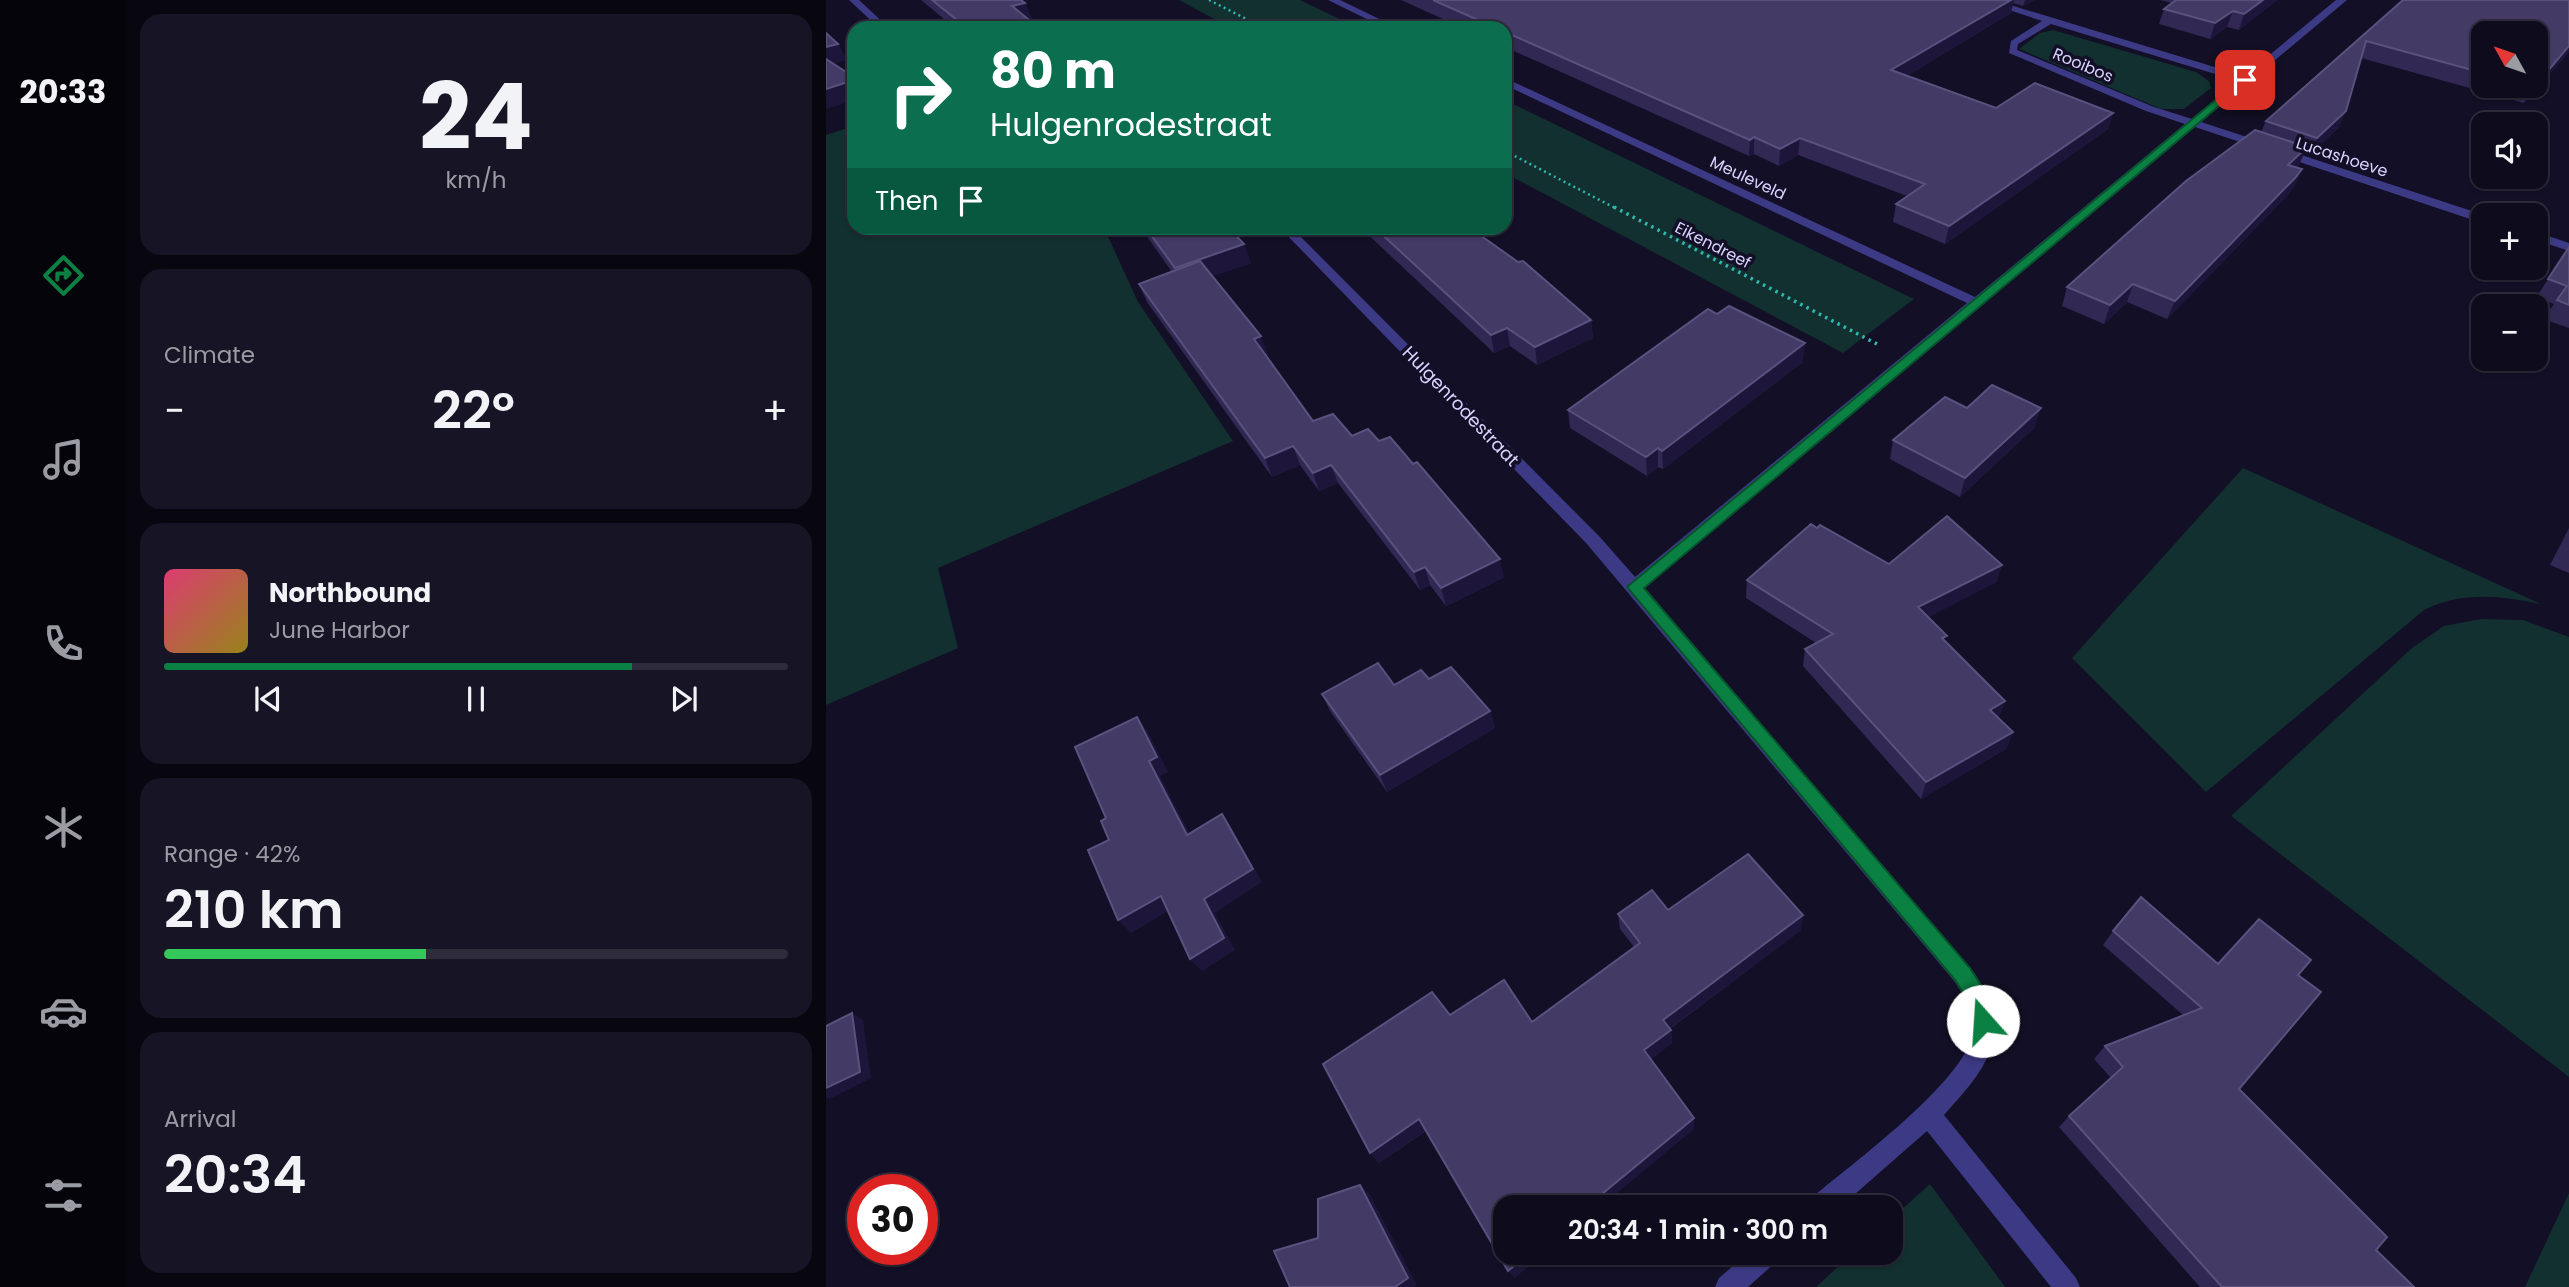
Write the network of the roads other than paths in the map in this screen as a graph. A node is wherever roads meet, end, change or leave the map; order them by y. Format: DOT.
graph roads {
  1 [pos="853,0"];
  2 [pos="1334,0"];
  3 [pos="1984,0"];
  4 [pos="2342,0"];
  5 [pos="2050,20"];
  6 [pos="876,21"];
  7 [pos="1378,21"];
  8 [pos="2245,80"];
  9 [pos="1512,84"];
  10 [pos="2192,124"];
  11 [pos="2471,215"];
  12 [pos="1293,235"];
  13 [pos="2548,240"];
  14 [pos="2569,247"];
  15 [pos="1977,303"];
  16 [pos="1634,587"];
  17 [pos="1928,1113"];
  18 [pos="1834,1195"];
  19 [pos="1753,1265"];
  20 [pos="1727,1287"];
  21 [pos="2067,1287"];
  1 -- 6 [label="street"];
  2 -- 7 [label="street"];
  3 -- 5 [label="street, Rooibos"];
  4 -- 8 [label="street"];
  5 -- 8 [label="street, Rooibos"];
  5 -- 10 [label="street, Rooibos"];
  8 -- 10 [label="street"];
  9 -- 15 [label="street, Meuleveld"];
  10 -- 11 [label="street, Lucashoeve"];
  10 -- 15 [label="street"];
  12 -- 16 [label="street, Hulgenrodestraat"];
  13 -- 14 [label="street"];
  15 -- 16 [label="street"];
  16 -- 17 [label="street, Hulgenrodestraat"];
  17 -- 18 [label="street, Hulgenrodestraat"];
  17 -- 21 [label="street"];
  19 -- 20 [label="street"];
}
